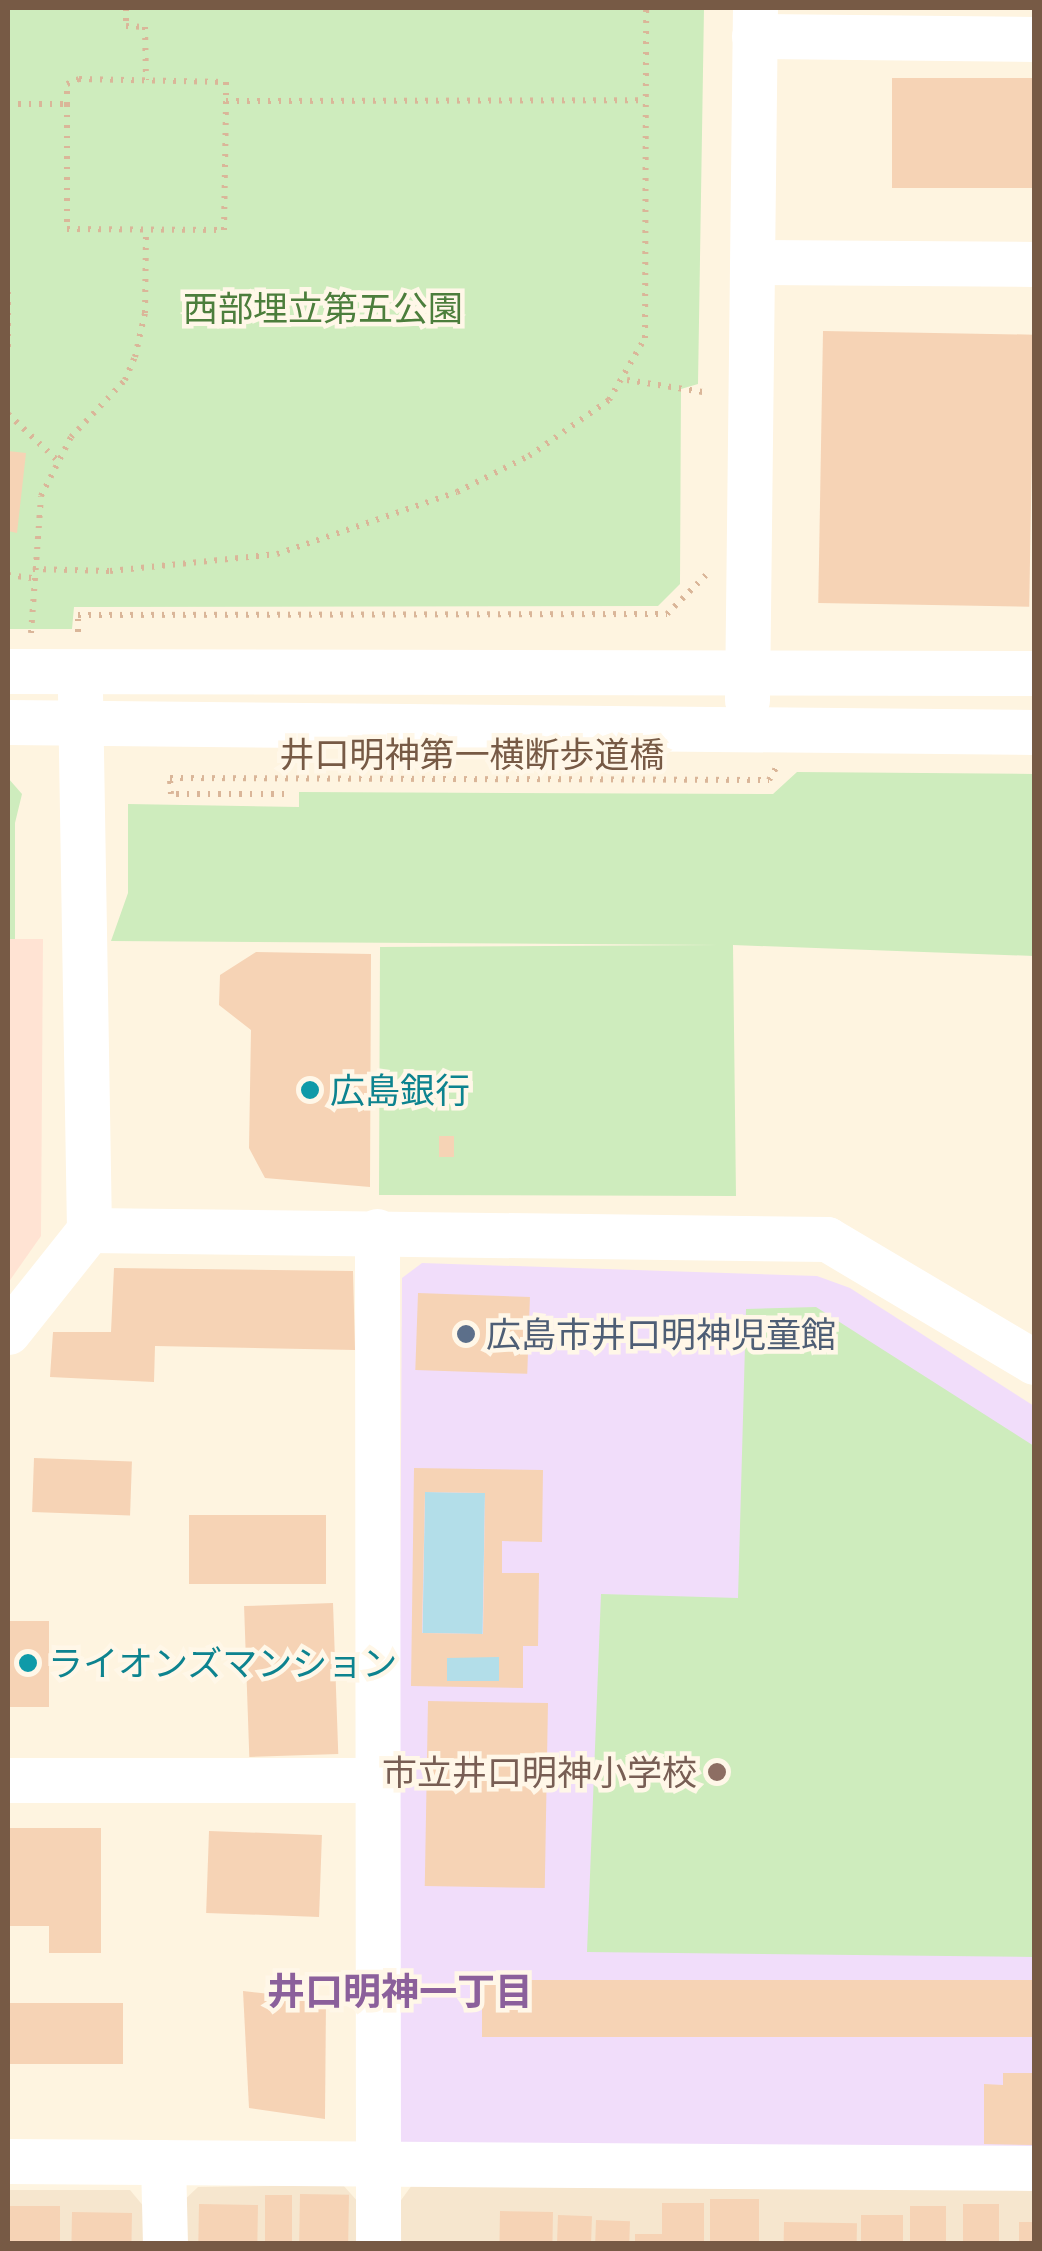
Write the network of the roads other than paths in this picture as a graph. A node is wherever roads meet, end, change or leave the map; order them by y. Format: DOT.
graph roads {
  1 [pos="755,22"];
  2 [pos="1034,39"];
  3 [pos="753,262"];
  4 [pos="1034,264"];
  5 [pos="19,655"];
  6 [pos="79,656"];
  7 [pos="746,671"];
  8 [pos="1034,673"];
  9 [pos="80,720"];
  10 [pos="8,722"];
  11 [pos="748,731"];
  12 [pos="1034,732"];
  13 [pos="89,1230"];
  14 [pos="377,1230"];
  15 [pos="8,1332"];
  16 [pos="1034,1362"];
  17 [pos="8,1780"];
  18 [pos="373,1780"];
  19 [pos="8,2161"];
  20 [pos="163,2162"];
  21 [pos="378,2164"];
  22 [pos="1034,2168"];
  23 [pos="165,2244"];
  24 [pos="378,2244"];
  1 -- 2 [label="street"];
  1 -- 3 [label="street"];
  3 -- 4 [label="street"];
  3 -- 7 [label="street"];
  5 -- 6 [label="street"];
  6 -- 7 [label="street"];
  6 -- 9 [label="street"];
  7 -- 8 [label="street"];
  7 -- 11 [label="street"];
  9 -- 10 [label="street"];
  9 -- 11 [label="street"];
  9 -- 13 [label="street"];
  11 -- 12 [label="street"];
  13 -- 14 [label="street"];
  13 -- 15 [label="street"];
  14 -- 16 [label="street"];
  14 -- 18 [label="street"];
  17 -- 18 [label="street"];
  18 -- 21 [label="street"];
  19 -- 20 [label="street"];
  20 -- 21 [label="street"];
  20 -- 23 [label="street"];
  21 -- 22 [label="street"];
  21 -- 24 [label="street"];
}
